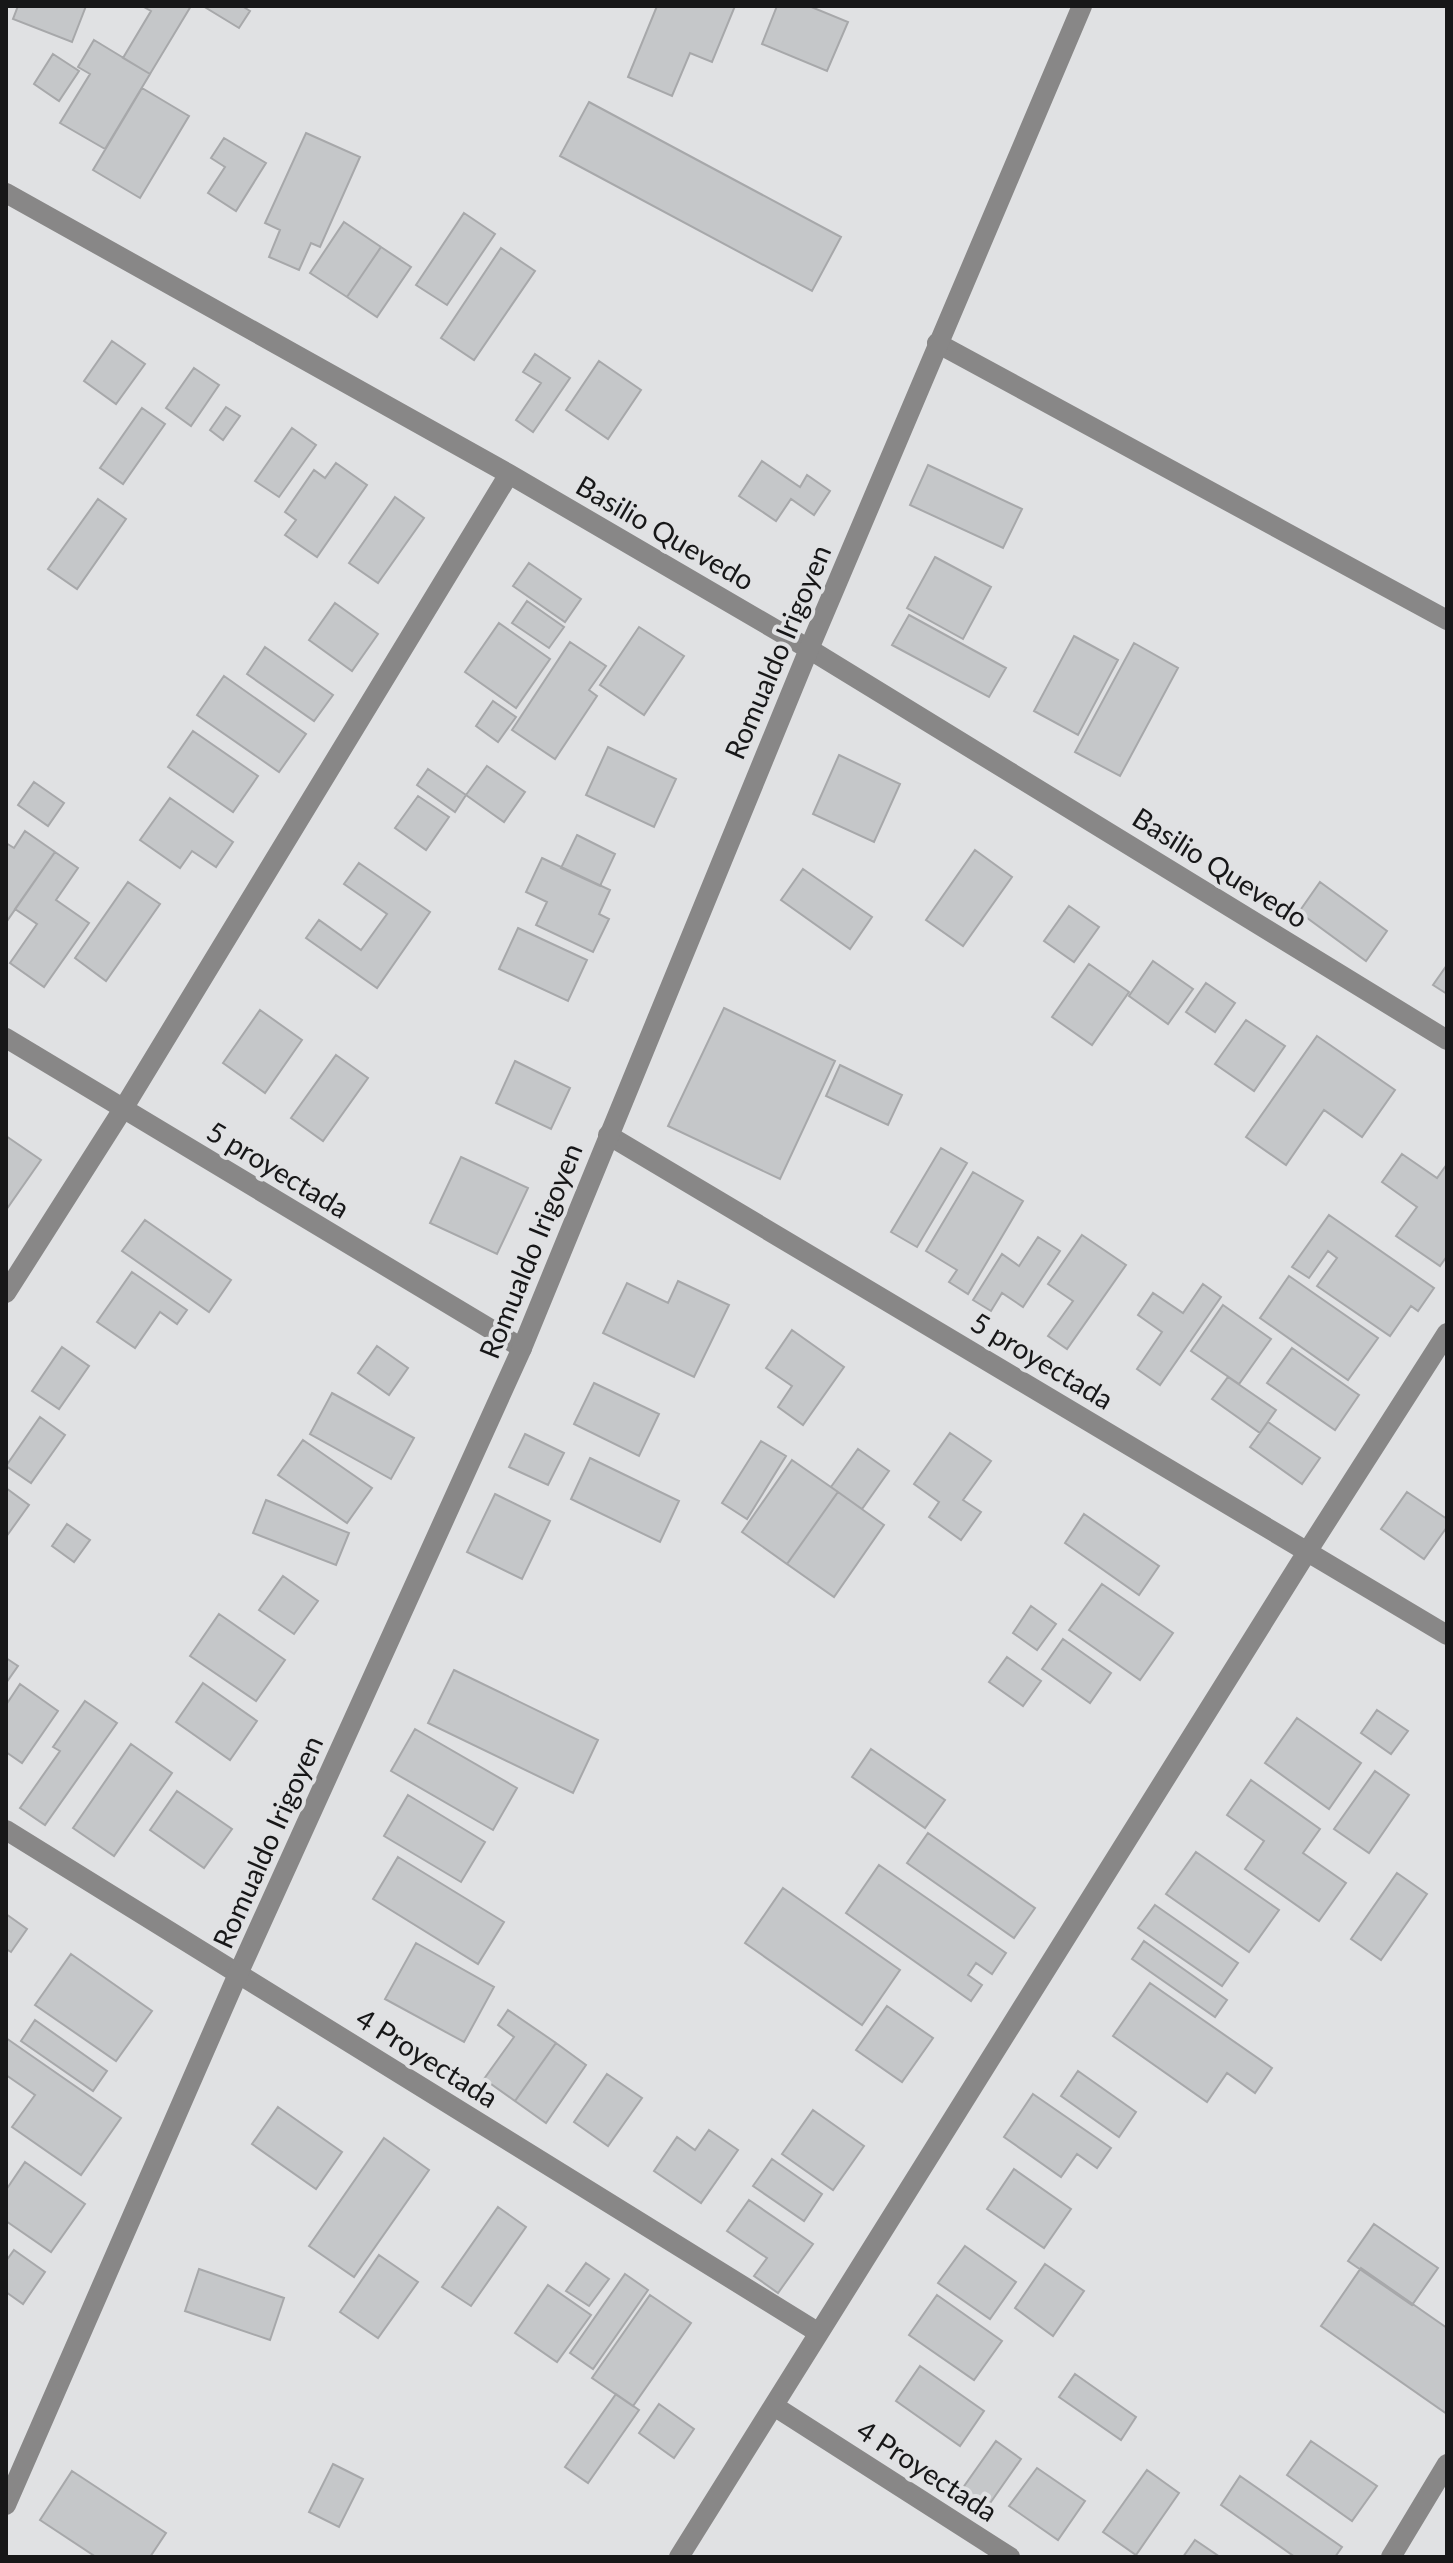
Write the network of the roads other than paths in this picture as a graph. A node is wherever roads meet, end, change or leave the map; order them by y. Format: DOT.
graph roads {
  1 [pos="1082,6"];
  2 [pos="6,193"];
  3 [pos="937,343"];
  4 [pos="509,474"];
  5 [pos="1447,620"];
  6 [pos="809,649"];
  7 [pos="6,1038"];
  8 [pos="1447,1040"];
  9 [pos="123,1109"];
  10 [pos="608,1135"];
  11 [pos="6,1293"];
  12 [pos="1447,1333"];
  13 [pos="522,1348"];
  14 [pos="1307,1552"];
  15 [pos="1447,1635"];
  16 [pos="6,1830"];
  17 [pos="238,1974"];
  18 [pos="819,2333"];
  19 [pos="774,2406"];
  20 [pos="1447,2464"];
  21 [pos="6,2505"];
  22 [pos="679,2557"];
  23 [pos="1010,2557"];
  24 [pos="1391,2557"];
  1 -- 3 [label="street, Romualdo Irigoyen"];
  2 -- 4 [label="street, Basilio Quevedo"];
  3 -- 5 [label="street"];
  3 -- 6 [label="street, Romualdo Irigoyen"];
  4 -- 6 [label="street, Basilio Quevedo"];
  4 -- 9 [label="street"];
  6 -- 8 [label="street, Basilio Quevedo"];
  6 -- 10 [label="street, Romualdo Irigoyen"];
  7 -- 9 [label="street, 5 proyectada"];
  9 -- 11 [label="street"];
  9 -- 13 [label="street, 5 proyectada"];
  10 -- 13 [label="street, Romualdo Irigoyen"];
  10 -- 14 [label="street, 5 proyectada"];
  12 -- 14 [label="street"];
  13 -- 17 [label="street, Romualdo Irigoyen"];
  14 -- 15 [label="street, 5 proyectada"];
  14 -- 18 [label="street"];
  16 -- 17 [label="street, 4 Proyectada"];
  17 -- 18 [label="street, 4 Proyectada"];
  17 -- 21 [label="street, Romualdo Irigoyen"];
  18 -- 19 [label="street"];
  19 -- 22 [label="street"];
  19 -- 23 [label="street, 4 Proyectada"];
  20 -- 24 [label="street"];
}
